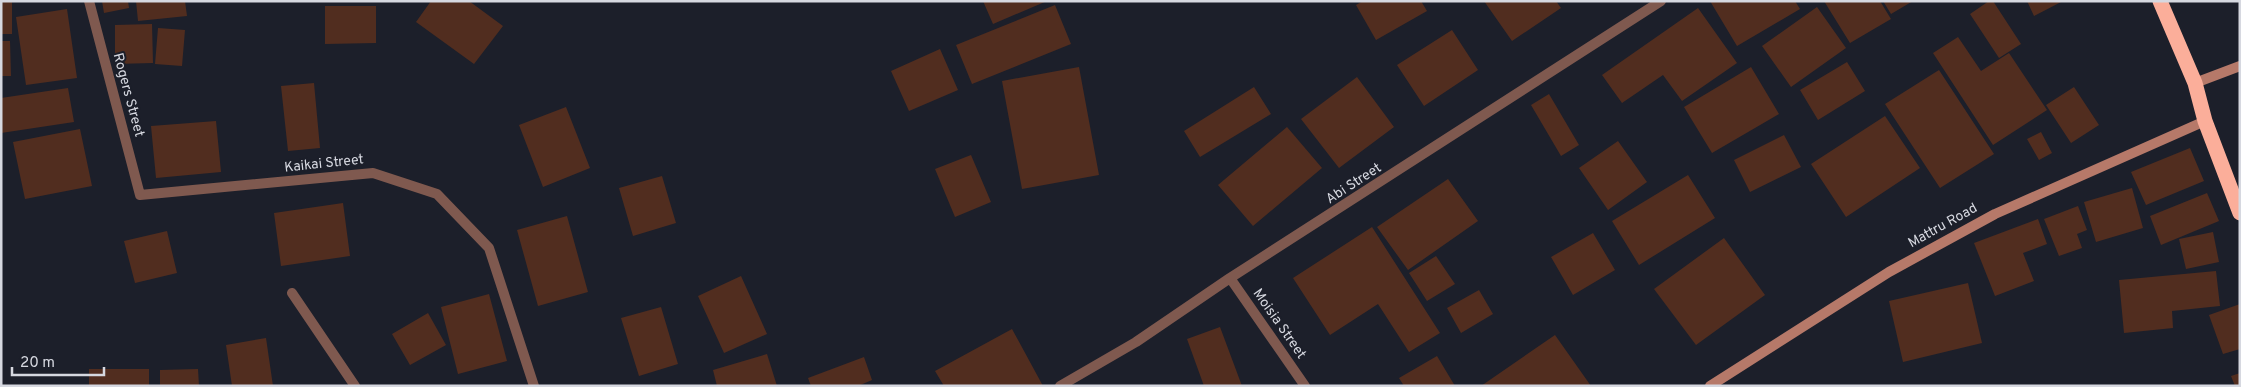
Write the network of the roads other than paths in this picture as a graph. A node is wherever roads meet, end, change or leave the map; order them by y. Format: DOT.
graph roads {
  1 [pos="89,1"];
  2 [pos="1661,1"];
  3 [pos="2160,1"];
  4 [pos="2240,66"];
  5 [pos="2195,83"];
  6 [pos="2205,121"];
  7 [pos="140,195"];
  8 [pos="2240,213"];
  9 [pos="1230,278"];
  10 [pos="292,293"];
  11 [pos="355,386"];
  12 [pos="534,386"];
  13 [pos="1060,386"];
  14 [pos="1306,386"];
  15 [pos="1710,386"];
  1 -- 7 [label="street, Rogers Street"];
  2 -- 9 [label="street, Abi Street"];
  3 -- 5 [label="highway"];
  4 -- 5 [label="main road"];
  5 -- 6 [label="highway"];
  6 -- 8 [label="highway"];
  6 -- 15 [label="main road, Mattru Road"];
  7 -- 12 [label="street, Kaikai Street"];
  9 -- 13 [label="street, Abi Street"];
  9 -- 14 [label="street, Moisia Street"];
  10 -- 11 [label="street"];
}
